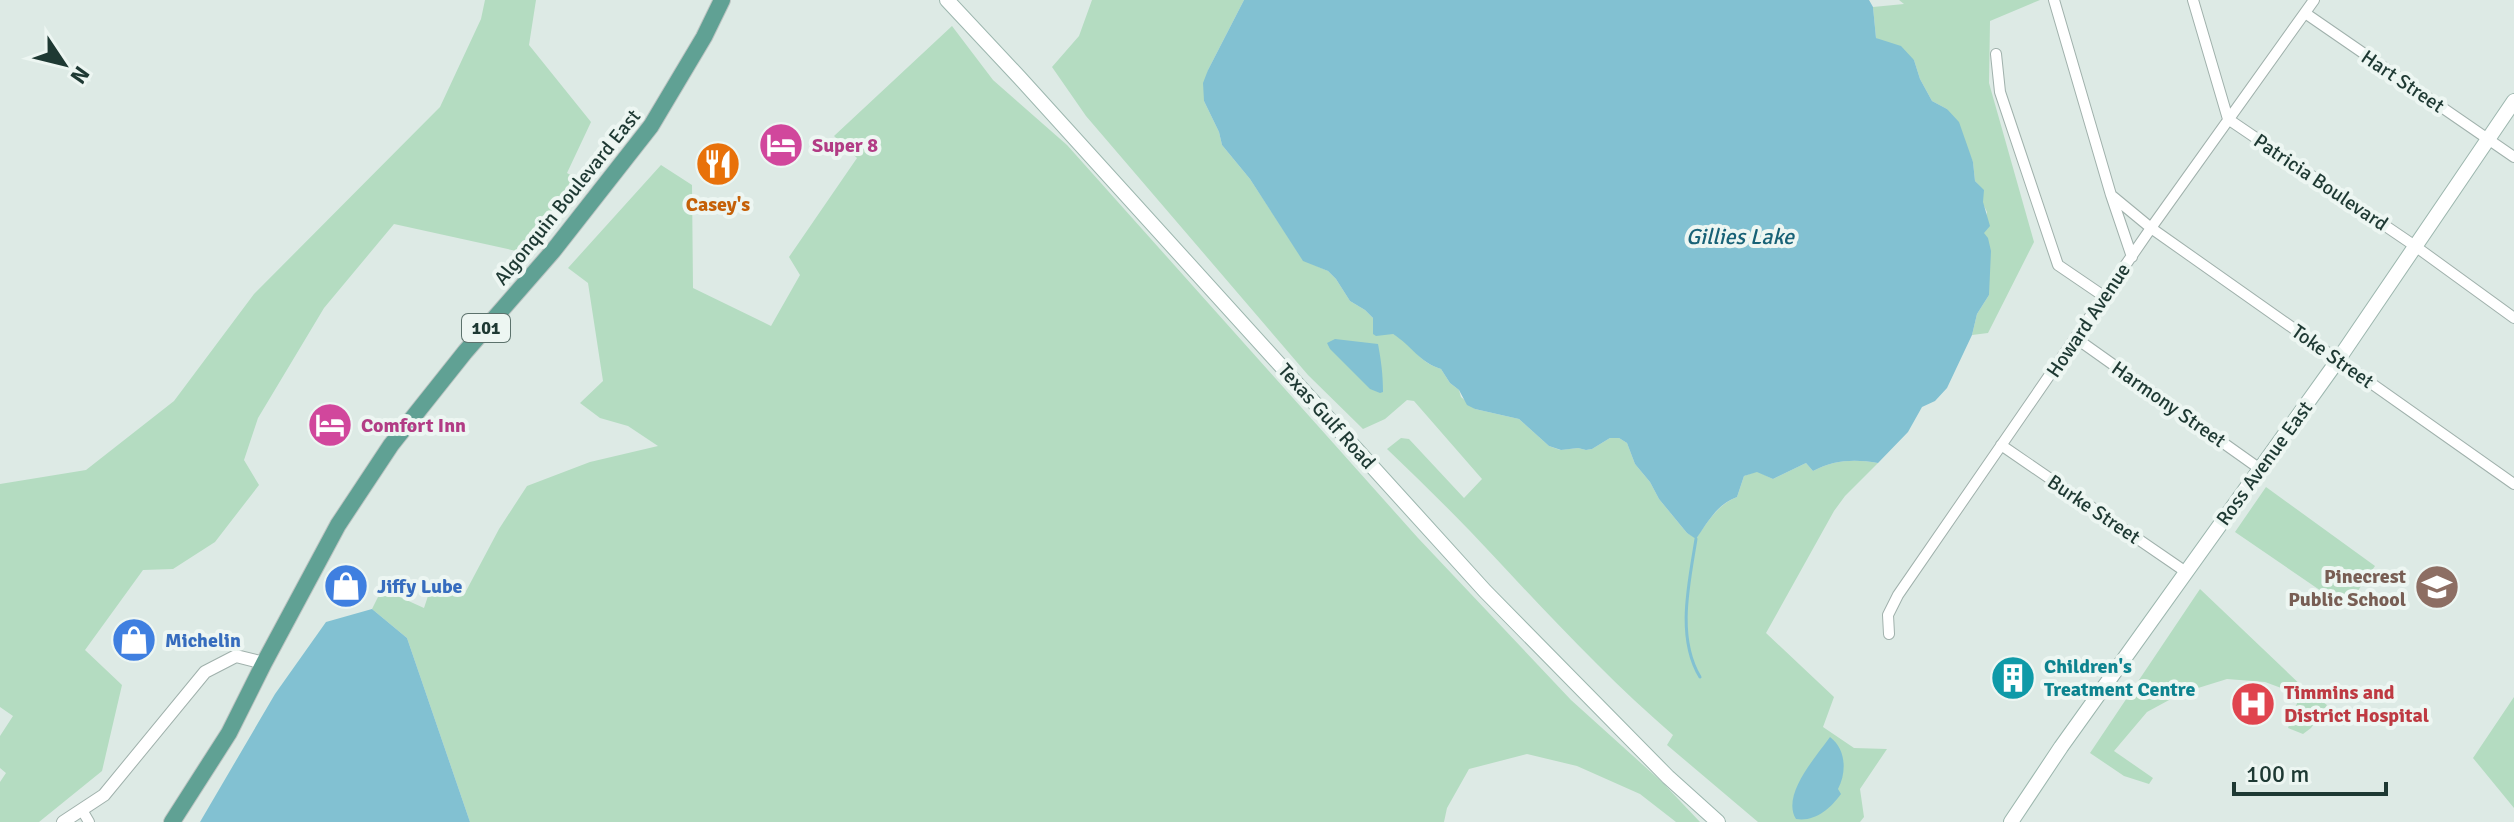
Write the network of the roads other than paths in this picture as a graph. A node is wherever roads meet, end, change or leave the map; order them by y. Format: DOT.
graph roads {
  1 [pos="947,0"];
  2 [pos="2054,0"];
  3 [pos="2193,0"];
  4 [pos="2314,0"];
  5 [pos="723,1"];
  6 [pos="2305,13"];
  7 [pos="1996,54"];
  8 [pos="2514,101"];
  9 [pos="2228,119"];
  10 [pos="2487,138"];
  11 [pos="2514,157"];
  12 [pos="2111,195"];
  13 [pos="2151,228"];
  14 [pos="2415,246"];
  15 [pos="2132,257"];
  16 [pos="2105,297"];
  17 [pos="2514,318"];
  18 [pos="2077,339"];
  19 [pos="2338,360"];
  20 [pos="2001,445"];
  21 [pos="2260,469"];
  22 [pos="2514,484"];
  23 [pos="2186,572"];
  24 [pos="1889,634"];
  25 [pos="264,663"];
  26 [pos="85,816"];
  27 [pos="63,822"];
  28 [pos="172,822"];
  29 [pos="1718,822"];
  30 [pos="2011,822"];
  1 -- 29 [label="main road, Texas Gulf Road"];
  2 -- 12 [label="street"];
  3 -- 9 [label="street"];
  4 -- 6 [label="street"];
  5 -- 25 [label="main road, Algonquin Boulevard East / 101"];
  6 -- 9 [label="street, Howard Avenue"];
  6 -- 10 [label="street, Hart Street"];
  7 -- 16 [label="street"];
  8 -- 10 [label="main road, Ross Avenue East"];
  9 -- 13 [label="street, Howard Avenue"];
  9 -- 14 [label="street, Patricia Boulevard"];
  10 -- 11 [label="street, Hart Street"];
  10 -- 14 [label="main road, Ross Avenue East"];
  12 -- 13 [label="street, Toke Street"];
  12 -- 15 [label="street"];
  13 -- 15 [label="street, Howard Avenue"];
  13 -- 19 [label="street, Toke Street"];
  14 -- 17 [label="street, Patricia Boulevard"];
  14 -- 19 [label="main road, Ross Avenue East"];
  15 -- 16 [label="street, Howard Avenue"];
  16 -- 18 [label="street, Howard Avenue"];
  18 -- 20 [label="street, Howard Avenue"];
  18 -- 21 [label="street, Harmony Street"];
  19 -- 21 [label="main road, Ross Avenue East"];
  19 -- 22 [label="street, Toke Street"];
  20 -- 23 [label="street, Burke Street"];
  20 -- 24 [label="street, Howard Avenue"];
  21 -- 23 [label="main road, Ross Avenue East"];
  23 -- 30 [label="main road, Ross Avenue East"];
  25 -- 26 [label="street"];
  25 -- 28 [label="main road, 101"];
  26 -- 27 [label="street"];
}
